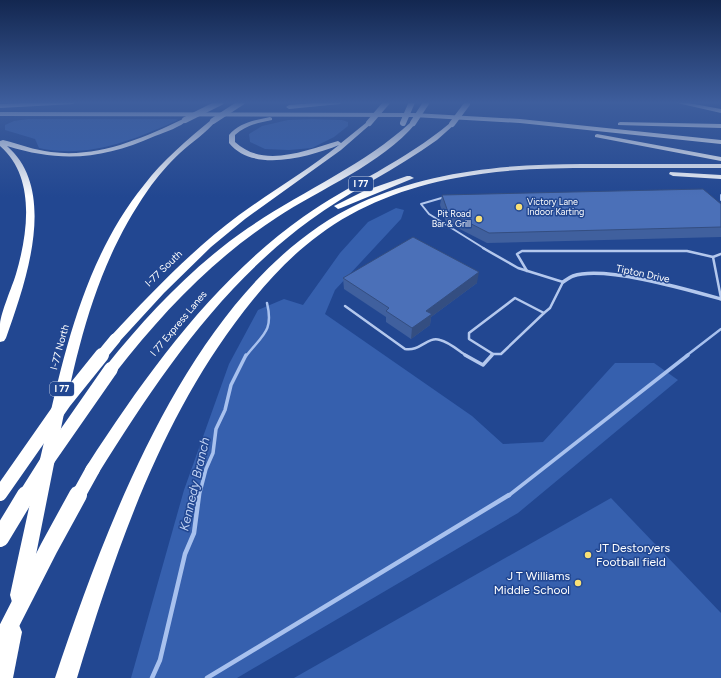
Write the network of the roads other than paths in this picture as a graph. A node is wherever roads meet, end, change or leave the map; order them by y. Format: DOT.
graph roads {
  1 [pos="155,134"];
  2 [pos="198,134"];
  3 [pos="234,134"];
  4 [pos="356,134"];
  5 [pos="367,134"];
  6 [pos="392,134"];
  7 [pos="401,134"];
  8 [pos="439,134"];
  9 [pos="579,134"];
  10 [pos="643,134"];
  11 [pos="708,134"];
  12 [pos="721,135"];
  13 [pos="0,142"];
  14 [pos="721,142"];
  15 [pos="721,159"];
  16 [pos="721,165"];
  17 [pos="349,170"];
  18 [pos="476,172"];
  19 [pos="721,177"];
  20 [pos="286,187"];
  21 [pos="448,196"];
  22 [pos="272,247"];
  23 [pos="721,254"];
  24 [pos="713,257"];
  25 [pos="527,271"];
  26 [pos="563,282"];
  27 [pos="721,298"];
  28 [pos="345,306"];
  29 [pos="544,313"];
  30 [pos="0,338"];
  31 [pos="493,354"];
  32 [pos="0,494"];
  33 [pos="0,538"];
  34 [pos="0,644"];
  35 [pos="2,678"];
  36 [pos="66,678"];
  1 -- 13 [label="highway, bridge"];
  2 -- 35 [label="highway, I-77 North / I 77, bridge"];
  3 -- 4 [label="highway"];
  4 -- 20 [label="highway, I-77 South / I 77"];
  5 -- 20 [label="highway"];
  6 -- 17 [label="highway, bridge"];
  7 -- 17 [label="highway, I 77 Express Lanes / I 77, bridge"];
  8 -- 22 [label="highway, I 77 Express Lanes / I 77"];
  9 -- 15 [label="highway"];
  10 -- 14 [label="highway"];
  11 -- 12 [label="highway"];
  13 -- 30 [label="highway"];
  16 -- 18 [label="highway"];
  16 -- 22 [label="highway"];
  17 -- 33 [label="highway, I 77 Express Lanes / I 77, bridge"];
  18 -- 19 [label="highway"];
  18 -- 36 [label="highway"];
  20 -- 32 [label="highway, I-77 South / I 77, bridge"];
  21 -- 25 [label="lane"];
  22 -- 34 [label="highway, I 77 Express Lanes / I 77, bridge"];
  23 -- 24 [label="lane"];
  24 -- 25 [label="lane"];
  24 -- 27 [label="lane"];
  25 -- 26 [label="lane"];
  26 -- 27 [label="street, Tipton Drive"];
  26 -- 29 [label="lane"];
  28 -- 31 [label="lane"];
  29 -- 31 [label="lane"];
  29 -- 31 [label="lane"];
}
